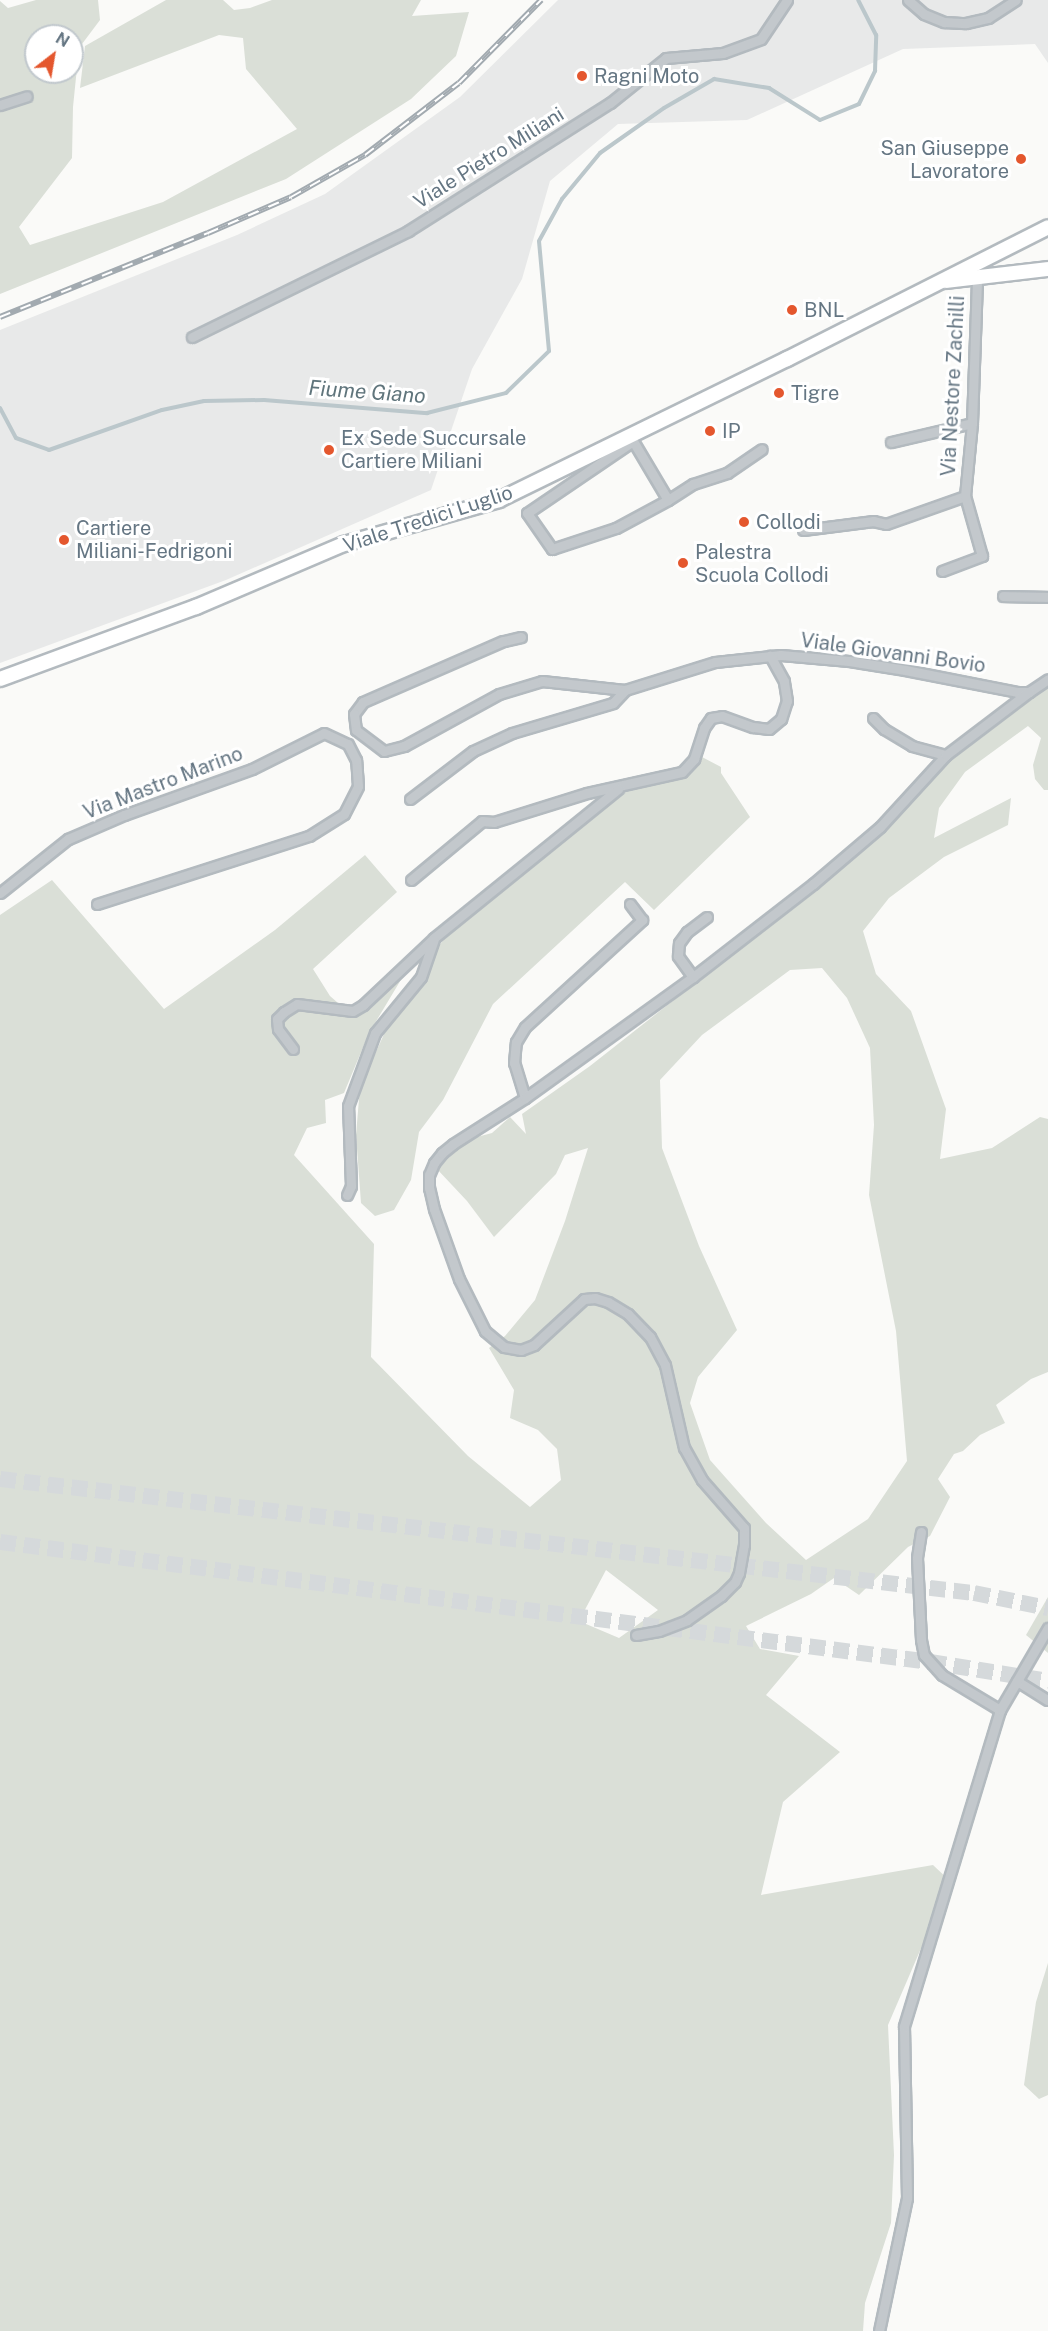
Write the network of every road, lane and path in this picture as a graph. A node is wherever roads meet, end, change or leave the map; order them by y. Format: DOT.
graph roads {
  1 [pos="787,0"];
  2 [pos="908,0"];
  3 [pos="1016,0"];
  4 [pos="27,96"];
  5 [pos="0,105"];
  6 [pos="1048,227"];
  7 [pos="1048,269"];
  8 [pos="977,277"];
  9 [pos="941,282"];
  10 [pos="192,337"];
  11 [pos="972,423"];
  12 [pos="632,439"];
  13 [pos="891,442"];
  14 [pos="762,449"];
  15 [pos="965,496"];
  16 [pos="668,500"];
  17 [pos="803,530"];
  18 [pos="942,571"];
  19 [pos="1003,596"];
  20 [pos="1048,597"];
  21 [pos="521,637"];
  22 [pos="770,656"];
  23 [pos="1048,679"];
  24 [pos="0,680"];
  25 [pos="625,690"];
  26 [pos="1029,692"];
  27 [pos="873,718"];
  28 [pos="356,730"];
  29 [pos="348,744"];
  30 [pos="946,755"];
  31 [pos="620,787"];
  32 [pos="410,799"];
  33 [pos="411,880"];
  34 [pos="0,893"];
  35 [pos="96,904"];
  36 [pos="630,904"];
  37 [pos="707,917"];
  38 [pos="434,938"];
  39 [pos="693,977"];
  40 [pos="293,1049"];
  41 [pos="525,1098"];
  42 [pos="347,1195"];
  43 [pos="921,1532"];
  44 [pos="1047,1629"];
  45 [pos="636,1635"];
  46 [pos="1017,1681"];
  47 [pos="1048,1700"];
  48 [pos="1000,1710"];
  49 [pos="879,2331"];
  1 -- 10 [label="street, Viale Pietro Miliani"];
  2 -- 3 [label="street"];
  4 -- 5 [label="street"];
  6 -- 9 [label="main road"];
  7 -- 8 [label="main road"];
  8 -- 9 [label="main road"];
  8 -- 11 [label="street, Via Nestore Zachilli"];
  9 -- 12 [label="main road, Viale Tredici Luglio"];
  11 -- 13 [label="street"];
  11 -- 15 [label="street, Via Nestore Zachilli"];
  12 -- 16 [label="street"];
  12 -- 16 [label="street, Viale Tredici Luglio"];
  12 -- 24 [label="main road, Viale Tredici Luglio"];
  14 -- 16 [label="street"];
  15 -- 17 [label="street, Via Nestore Zachilli"];
  15 -- 18 [label="street, Via Nestore Zachilli"];
  19 -- 20 [label="street"];
  21 -- 28 [label="street"];
  22 -- 25 [label="street, Viale Giovanni Bovio"];
  22 -- 26 [label="street, Viale Giovanni Bovio"];
  22 -- 31 [label="street"];
  23 -- 26 [label="street"];
  25 -- 28 [label="street"];
  25 -- 32 [label="street"];
  26 -- 30 [label="street"];
  27 -- 30 [label="street"];
  28 -- 29 [label="street"];
  29 -- 34 [label="street, Via Mastro Marino"];
  29 -- 35 [label="street"];
  30 -- 39 [label="street"];
  31 -- 33 [label="street"];
  31 -- 38 [label="street"];
  36 -- 41 [label="street"];
  37 -- 39 [label="street"];
  38 -- 40 [label="street"];
  38 -- 42 [label="street"];
  39 -- 41 [label="street"];
  41 -- 45 [label="street"];
  43 -- 48 [label="street"];
  44 -- 46 [label="street"];
  46 -- 47 [label="street"];
  46 -- 48 [label="street"];
  48 -- 49 [label="street"];
}
